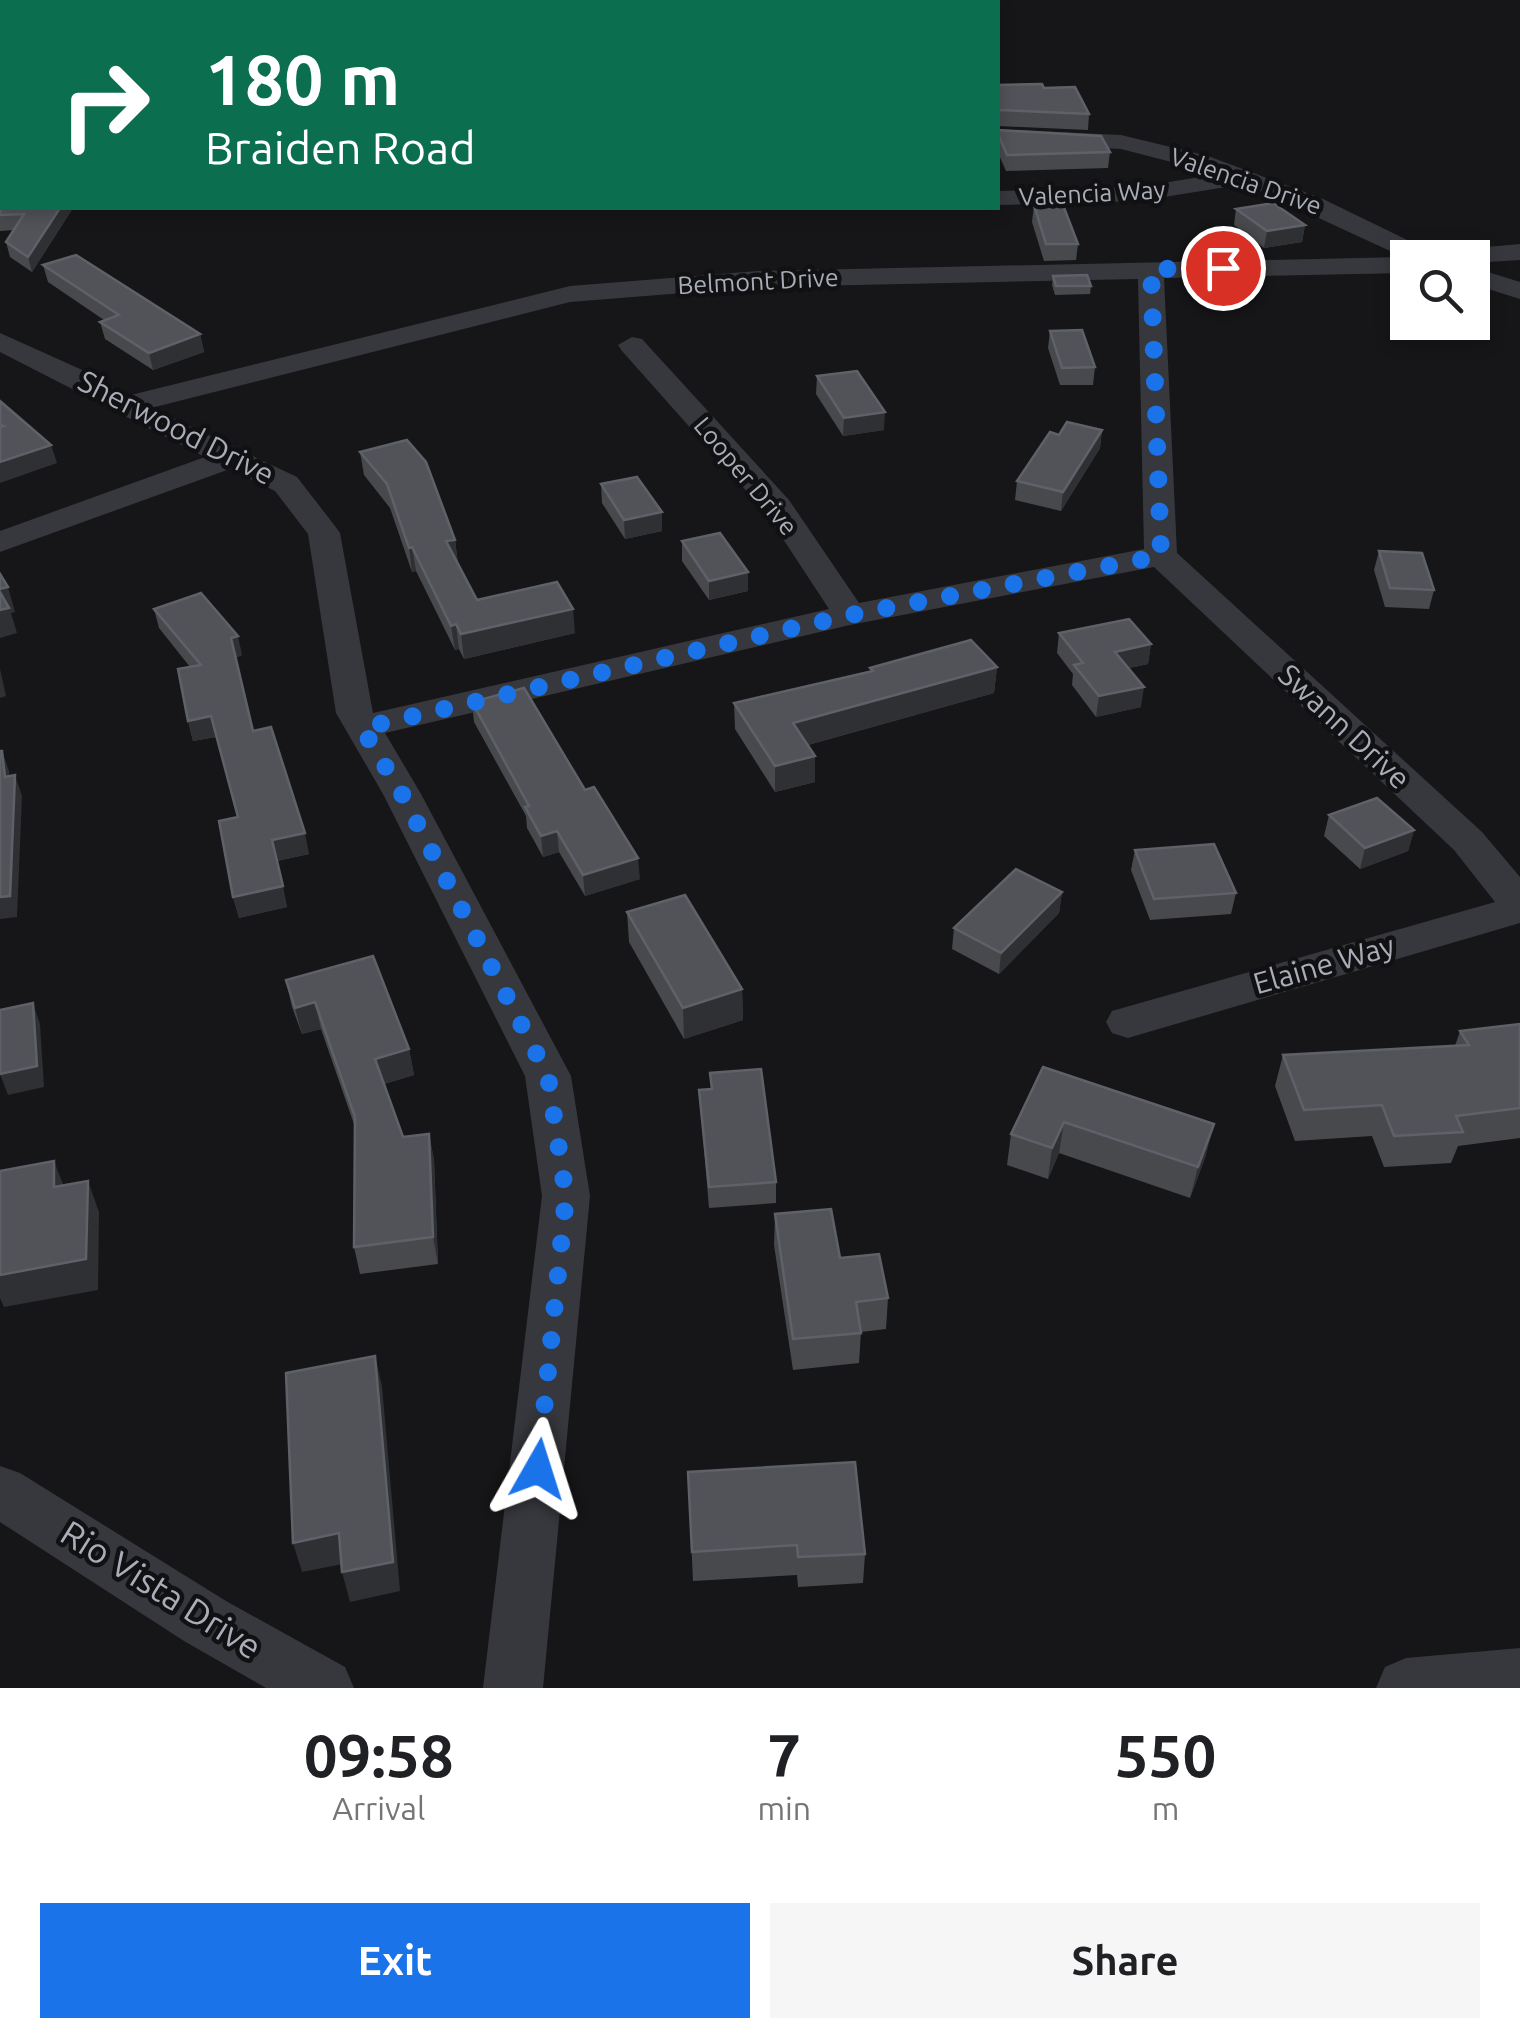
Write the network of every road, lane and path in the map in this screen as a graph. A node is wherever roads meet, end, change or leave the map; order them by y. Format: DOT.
graph roads {
  1 [pos="1000,136"];
  2 [pos="1245,177"];
  3 [pos="1000,198"];
  4 [pos="1390,240"];
  5 [pos="1520,252"];
  6 [pos="1490,254"];
  7 [pos="1390,265"];
  8 [pos="1151,269"];
  9 [pos="1490,280"];
  10 [pos="1520,291"];
  11 [pos="0,341"];
  12 [pos="632,345"];
  13 [pos="123,406"];
  14 [pos="232,458"];
  15 [pos="0,542"];
  16 [pos="1161,556"];
  17 [pos="850,615"];
  18 [pos="362,728"];
  19 [pos="1520,907"];
  20 [pos="1128,1022"];
  21 [pos="0,1490"];
  22 [pos="1520,1678"];
  23 [pos="324,1688"];
  24 [pos="513,1688"];
  25 [pos="1406,1688"];
  1 -- 2 [label="street, Valencia Drive"];
  2 -- 3 [label="street, Valencia Way"];
  2 -- 4 [label="street, Valencia Drive"];
  5 -- 6 [label="street"];
  7 -- 8 [label="street, Belmont Drive"];
  8 -- 13 [label="street, Belmont Drive"];
  8 -- 16 [label="street"];
  9 -- 10 [label="street"];
  11 -- 13 [label="street, Sherwood Drive"];
  12 -- 17 [label="street, Looper Drive"];
  13 -- 14 [label="street, Sherwood Drive"];
  14 -- 15 [label="street"];
  14 -- 18 [label="street, Sherwood Drive"];
  16 -- 17 [label="street"];
  16 -- 19 [label="street, Swann Drive"];
  17 -- 18 [label="street"];
  18 -- 24 [label="street, Sherwood Drive"];
  19 -- 20 [label="street, Elaine Way"];
  21 -- 23 [label="street, Rio Vista Drive"];
  22 -- 25 [label="street"];
}
